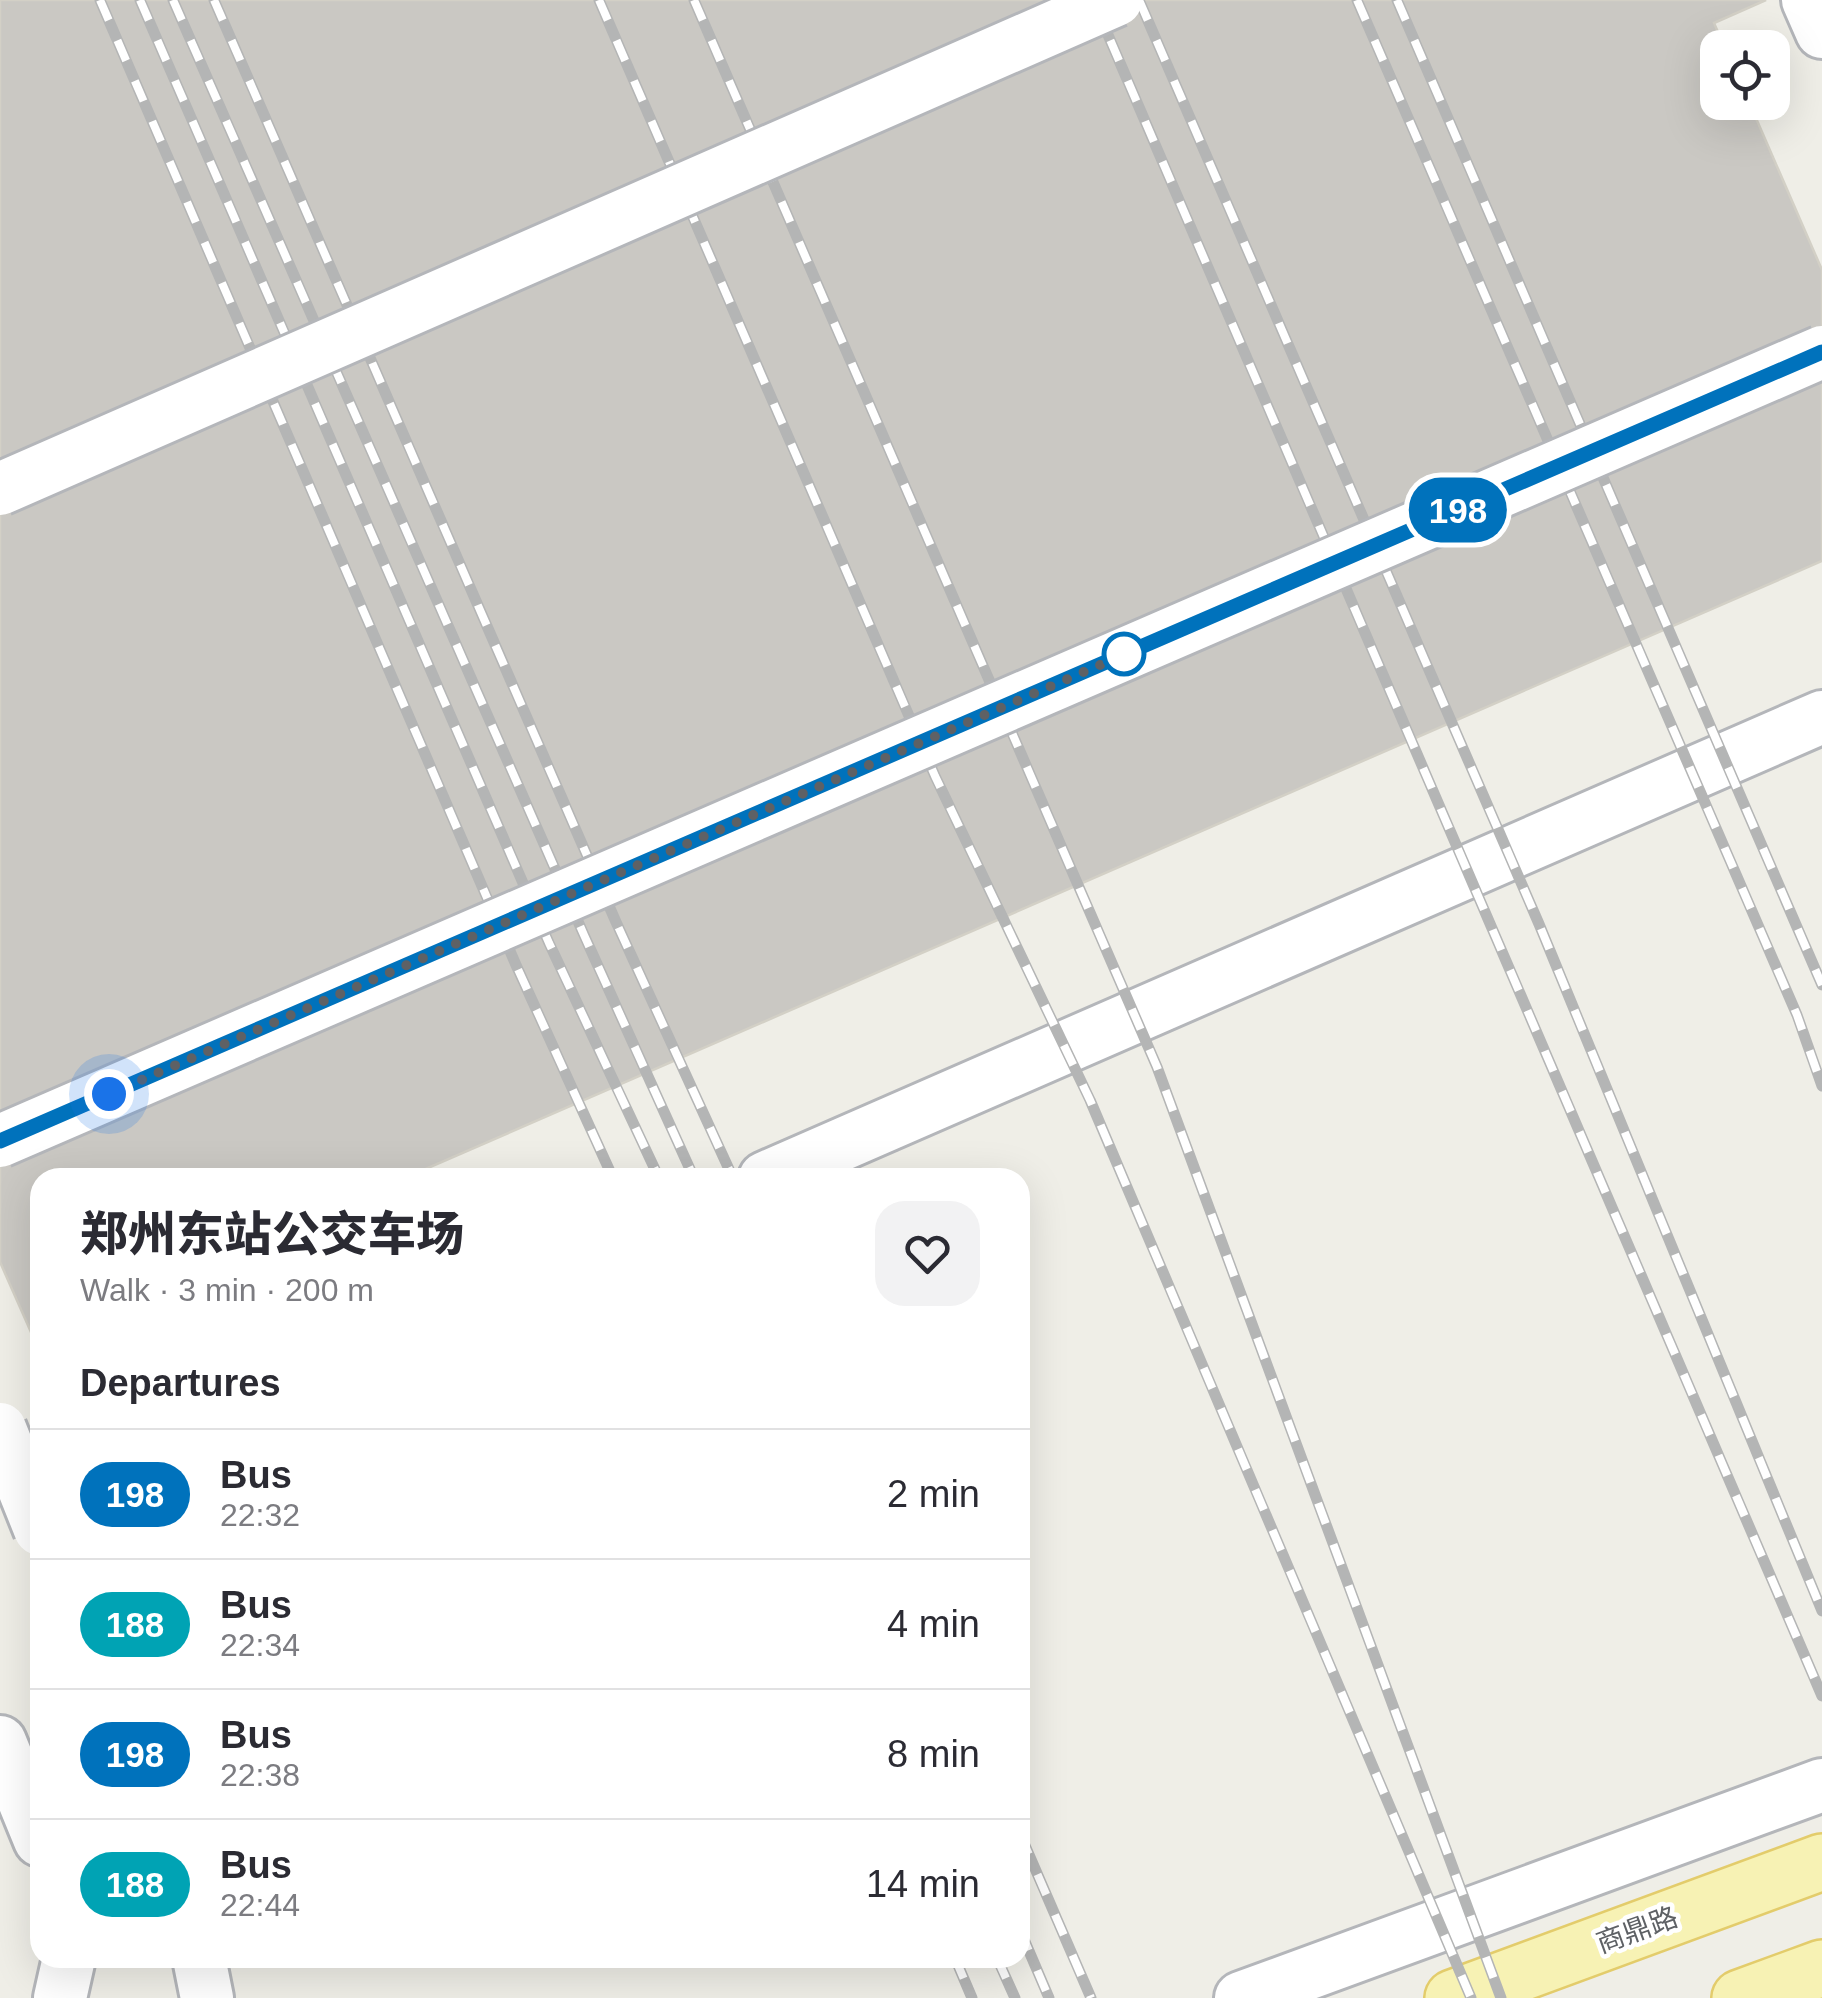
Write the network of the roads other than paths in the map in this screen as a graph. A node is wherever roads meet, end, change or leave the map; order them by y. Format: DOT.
graph roads {
  1 [pos="1116,0"];
  2 [pos="1808,0"];
  3 [pos="1822,32"];
  4 [pos="1822,352"];
  5 [pos="0,489"];
  6 [pos="1822,717"];
  7 [pos="0,1141"];
  8 [pos="788,1168"];
  9 [pos="0,1428"];
  10 [pos="30,1498"];
  11 [pos="30,1504"];
  12 [pos="0,1511"];
  13 [pos="0,1742"];
  14 [pos="1822,1785"];
  15 [pos="30,1816"];
  16 [pos="1822,1862"];
  17 [pos="67,1968"];
  18 [pos="84,1968"];
  19 [pos="201,1968"];
  20 [pos="1822,1968"];
  21 [pos="60,1998"];
  22 [pos="89,1998"];
  23 [pos="207,1998"];
  24 [pos="1241,1998"];
  25 [pos="1452,1998"];
  26 [pos="1740,1998"];
  1 -- 5 [label="street, bridge"];
  2 -- 3 [label="street"];
  4 -- 7 [label="street, bridge"];
  6 -- 8 [label="street"];
  9 -- 11 [label="street, bridge"];
  10 -- 12 [label="street"];
  13 -- 15 [label="street"];
  14 -- 24 [label="street"];
  16 -- 25 [label="main road, 商鼎路"];
  17 -- 21 [label="street"];
  18 -- 22 [label="street"];
  19 -- 23 [label="street"];
  20 -- 26 [label="main road"];
}
